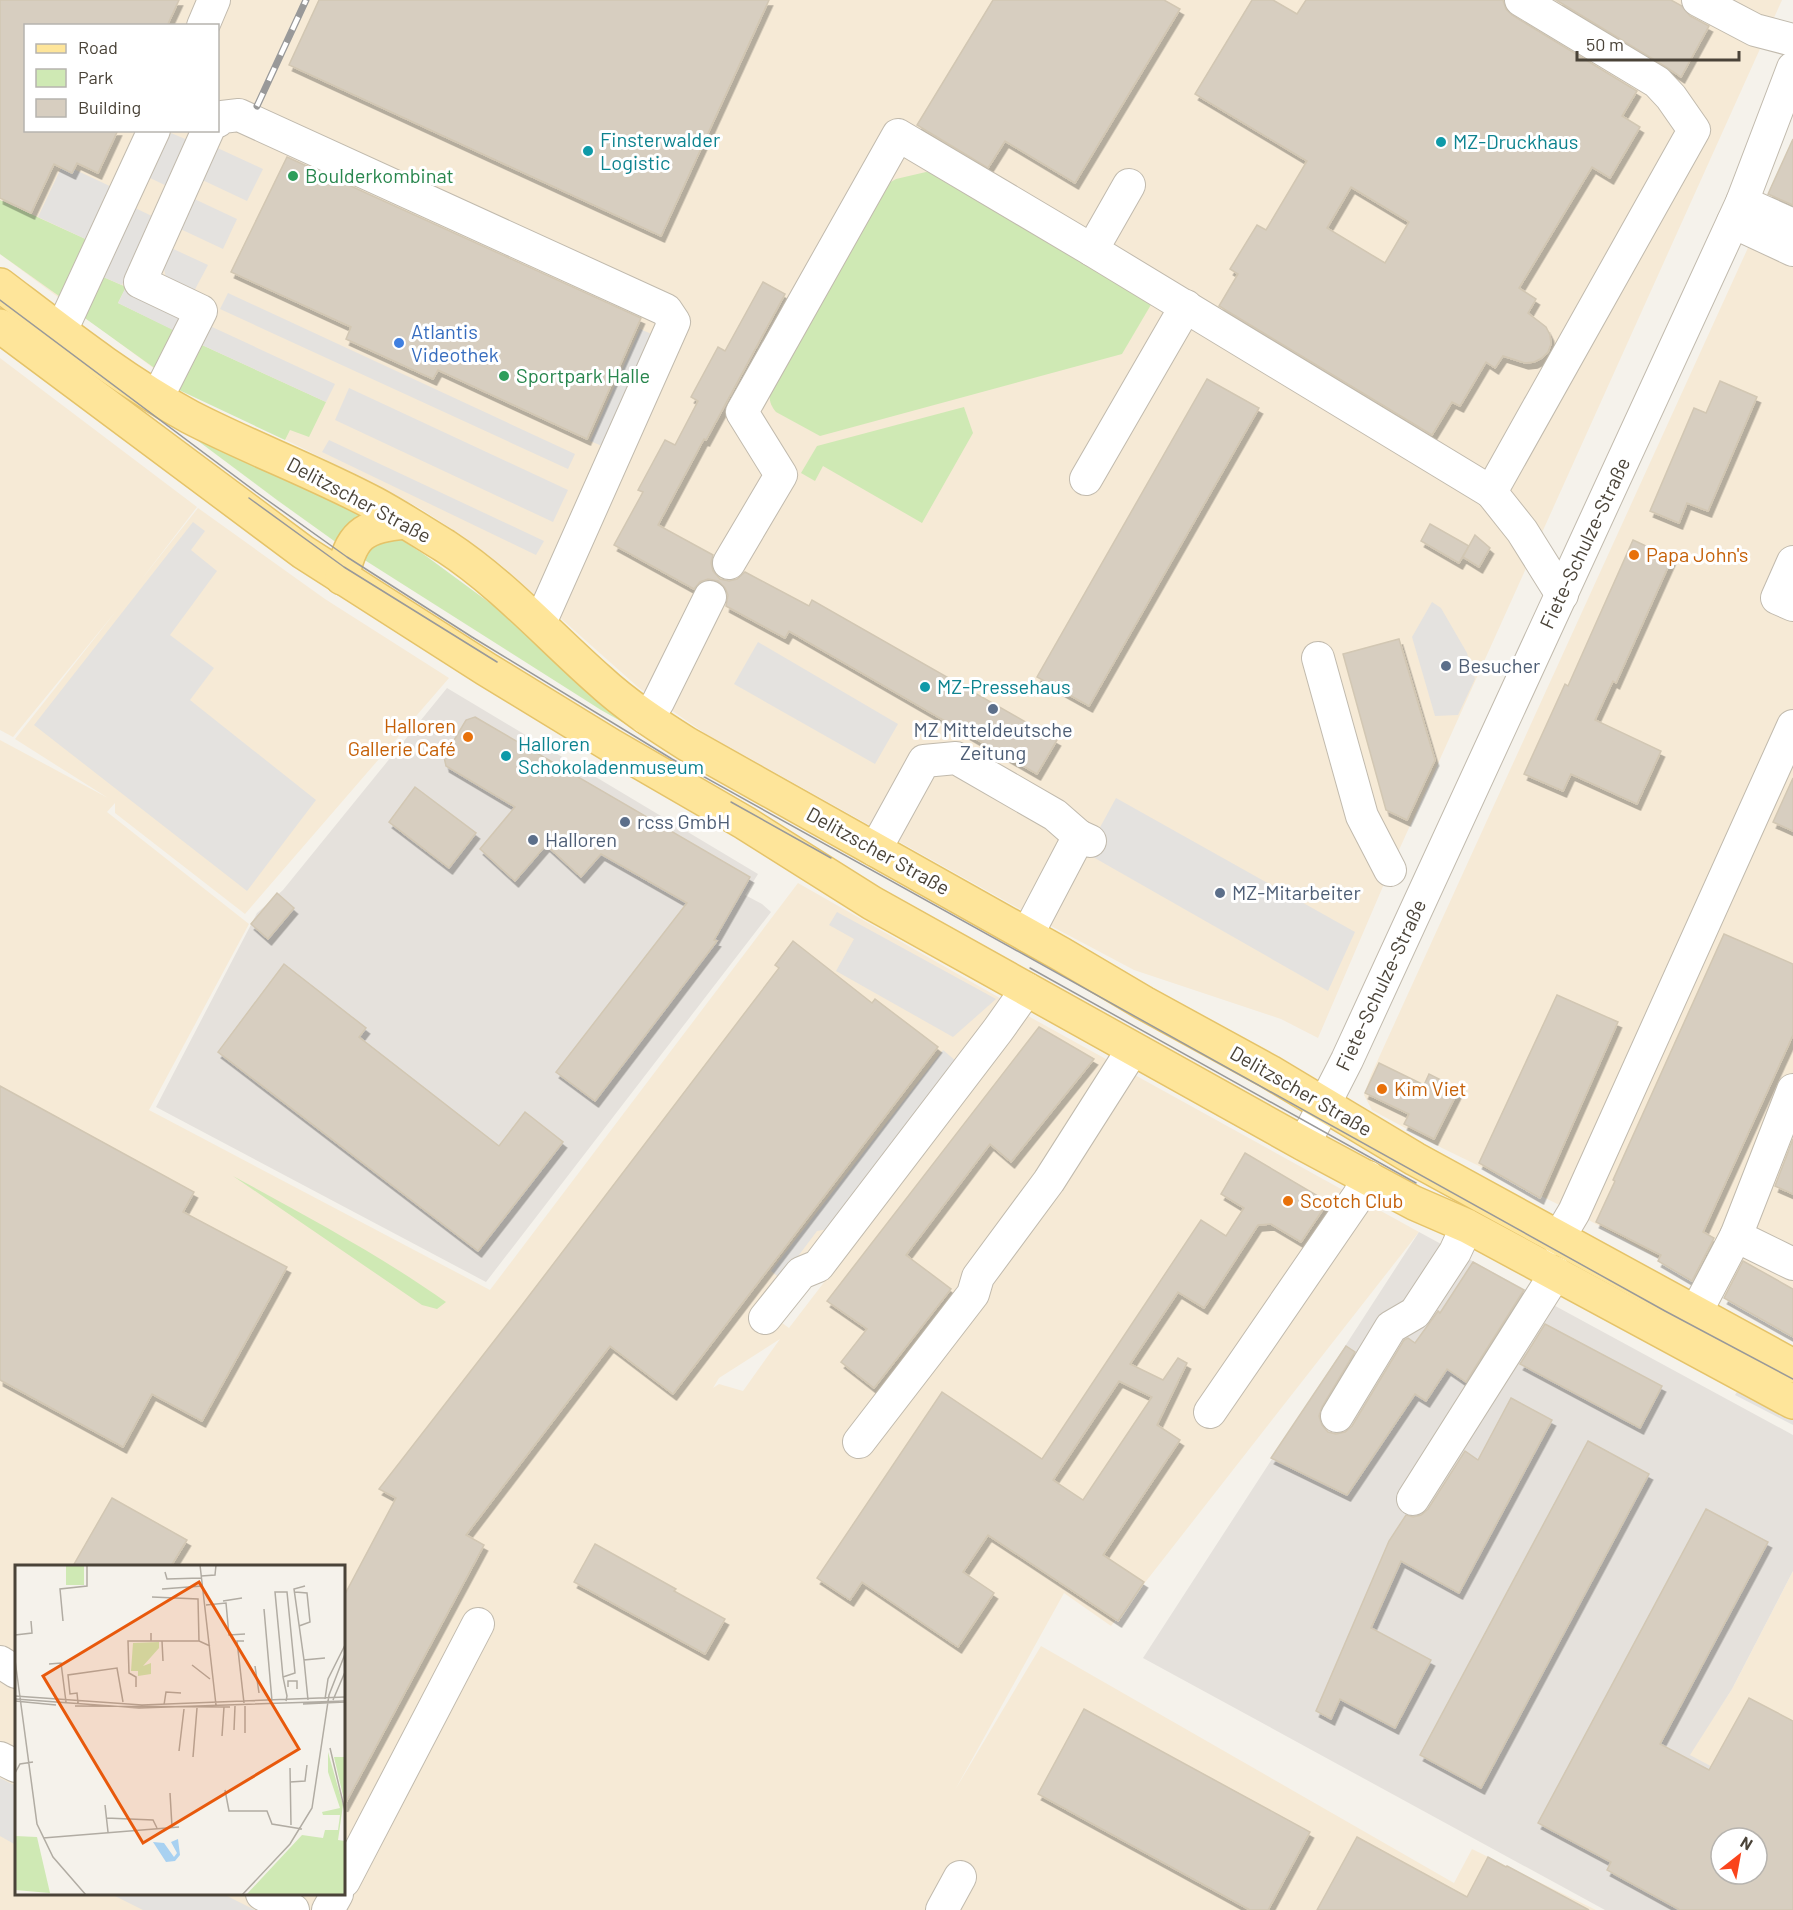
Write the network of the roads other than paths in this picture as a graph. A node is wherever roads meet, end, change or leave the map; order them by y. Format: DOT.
graph roads {
  1 [pos="214,0"];
  2 [pos="1521,0"];
  3 [pos="1698,0"];
  4 [pos="204,24"];
  5 [pos="1793,40"];
  6 [pos="1791,79"];
  7 [pos="219,120"];
  8 [pos="153,132"];
  9 [pos="207,132"];
  10 [pos="1129,185"];
  11 [pos="1737,212"];
  12 [pos="1793,225"];
  13 [pos="1092,249"];
  14 [pos="1793,250"];
  15 [pos="0,285"];
  16 [pos="1186,306"];
  17 [pos="0,326"];
  18 [pos="61,331"];
  19 [pos="157,398"];
  20 [pos="1086,479"];
  21 [pos="1491,492"];
  22 [pos="405,522"];
  23 [pos="1793,562"];
  24 [pos="729,563"];
  25 [pos="342,578"];
  26 [pos="1562,595"];
  27 [pos="710,597"];
  28 [pos="1793,605"];
  29 [pos="540,623"];
  30 [pos="1318,658"];
  31 [pos="646,718"];
  32 [pos="1793,726"];
  33 [pos="875,850"];
  34 [pos="1390,870"];
  35 [pos="1028,935"];
  36 [pos="1027,989"];
  37 [pos="1133,1049"];
  38 [pos="1793,1090"];
  39 [pos="1324,1105"];
  40 [pos="1304,1144"];
  41 [pos="1368,1178"];
  42 [pos="1467,1226"];
  43 [pos="1736,1236"];
  44 [pos="1558,1239"];
  45 [pos="1793,1264"];
  46 [pos="1556,1274"];
  47 [pos="1695,1314"];
  48 [pos="765,1318"];
  49 [pos="1793,1366"];
  50 [pos="1793,1402"];
  51 [pos="1210,1412"];
  52 [pos="1337,1416"];
  53 [pos="859,1442"];
  54 [pos="1413,1499"];
  55 [pos="478,1624"];
  56 [pos="0,1662"];
  57 [pos="15,1671"];
  58 [pos="0,1758"];
  59 [pos="15,1766"];
  60 [pos="960,1877"];
  61 [pos="345,1879"];
  62 [pos="266,1895"];
  63 [pos="336,1895"];
  64 [pos="293,1910"];
  65 [pos="328,1910"];
  66 [pos="942,1910"];
  1 -- 4 [label="street"];
  2 -- 21 [label="street"];
  3 -- 5 [label="street"];
  6 -- 11 [label="street, Fiete-Schulze-Straße"];
  7 -- 29 [label="street"];
  8 -- 18 [label="street"];
  9 -- 19 [label="street"];
  10 -- 13 [label="street"];
  11 -- 12 [label="street"];
  11 -- 14 [label="street"];
  11 -- 26 [label="street, Fiete-Schulze-Straße"];
  13 -- 16 [label="street"];
  13 -- 24 [label="street"];
  15 -- 18 [label="main road, Delitzscher Straße"];
  16 -- 20 [label="street"];
  16 -- 21 [label="street"];
  17 -- 25 [label="main road"];
  18 -- 19 [label="main road, Delitzscher Straße"];
  19 -- 22 [label="main road, Delitzscher Straße"];
  21 -- 26 [label="street"];
  22 -- 25 [label="main road"];
  22 -- 29 [label="main road, Delitzscher Straße"];
  23 -- 28 [label="street"];
  25 -- 36 [label="main road"];
  26 -- 39 [label="street, Fiete-Schulze-Straße"];
  27 -- 31 [label="street"];
  29 -- 31 [label="main road, Delitzscher Straße"];
  30 -- 34 [label="street"];
  31 -- 33 [label="main road, Delitzscher Straße"];
  32 -- 44 [label="street"];
  33 -- 35 [label="main road, Delitzscher Straße"];
  33 -- 35 [label="street"];
  35 -- 39 [label="main road, Delitzscher Straße"];
  36 -- 37 [label="main road"];
  36 -- 48 [label="street"];
  37 -- 40 [label="main road"];
  37 -- 53 [label="street"];
  38 -- 43 [label="street"];
  39 -- 40 [label="street, Fiete-Schulze-Straße"];
  39 -- 44 [label="main road, Delitzscher Straße"];
  40 -- 41 [label="main road"];
  41 -- 42 [label="main road"];
  41 -- 51 [label="street"];
  42 -- 46 [label="main road"];
  42 -- 52 [label="street"];
  43 -- 45 [label="street"];
  43 -- 47 [label="street"];
  44 -- 47 [label="main road, Delitzscher Straße"];
  46 -- 50 [label="main road"];
  46 -- 54 [label="street"];
  47 -- 49 [label="main road, Delitzscher Straße"];
  55 -- 61 [label="street"];
  56 -- 57 [label="street"];
  58 -- 59 [label="street"];
  60 -- 66 [label="street"];
  62 -- 64 [label="street"];
  63 -- 65 [label="street"];
}
